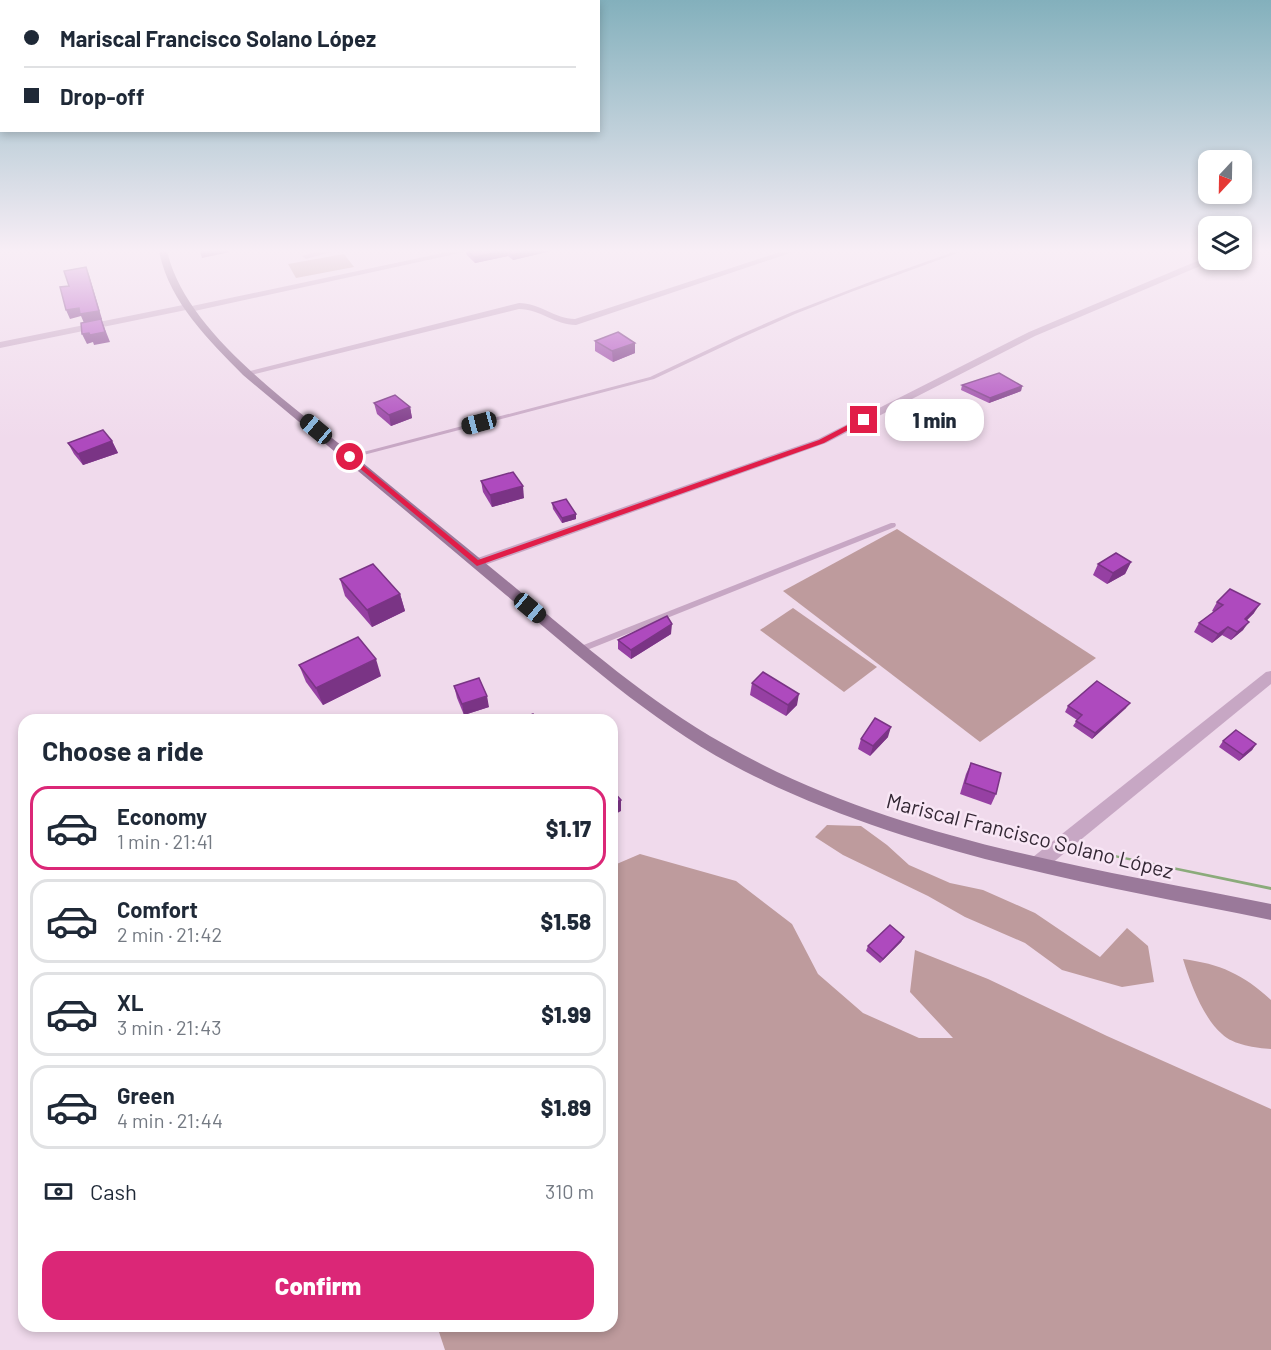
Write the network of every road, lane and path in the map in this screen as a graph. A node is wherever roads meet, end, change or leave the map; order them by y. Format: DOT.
graph roads {
  1 [pos="158,314"];
  2 [pos="194,314"];
  3 [pos="489,314"];
  4 [pos="547,314"];
  5 [pos="600,314"];
  6 [pos="793,314"];
  7 [pos="1078,314"];
  8 [pos="0,345"];
  9 [pos="248,373"];
  10 [pos="350,457"];
  11 [pos="893,525"];
  12 [pos="477,563"];
  13 [pos="579,650"];
  14 [pos="1271,676"];
  15 [pos="1039,863"];
  16 [pos="1271,912"];
  1 -- 8 [label="street"];
  2 -- 9 [label="street, Mariscal Francisco Solano López"];
  3 -- 9 [label="street"];
  4 -- 5 [label="street"];
  6 -- 10 [label="lane"];
  7 -- 12 [label="street"];
  9 -- 10 [label="street, Mariscal Francisco Solano López"];
  10 -- 12 [label="street, Mariscal Francisco Solano López"];
  11 -- 13 [label="lane"];
  12 -- 13 [label="street, Mariscal Francisco Solano López"];
  13 -- 15 [label="street, Mariscal Francisco Solano López"];
  14 -- 15 [label="street"];
  15 -- 16 [label="street, Mariscal Francisco Solano López"];
}
